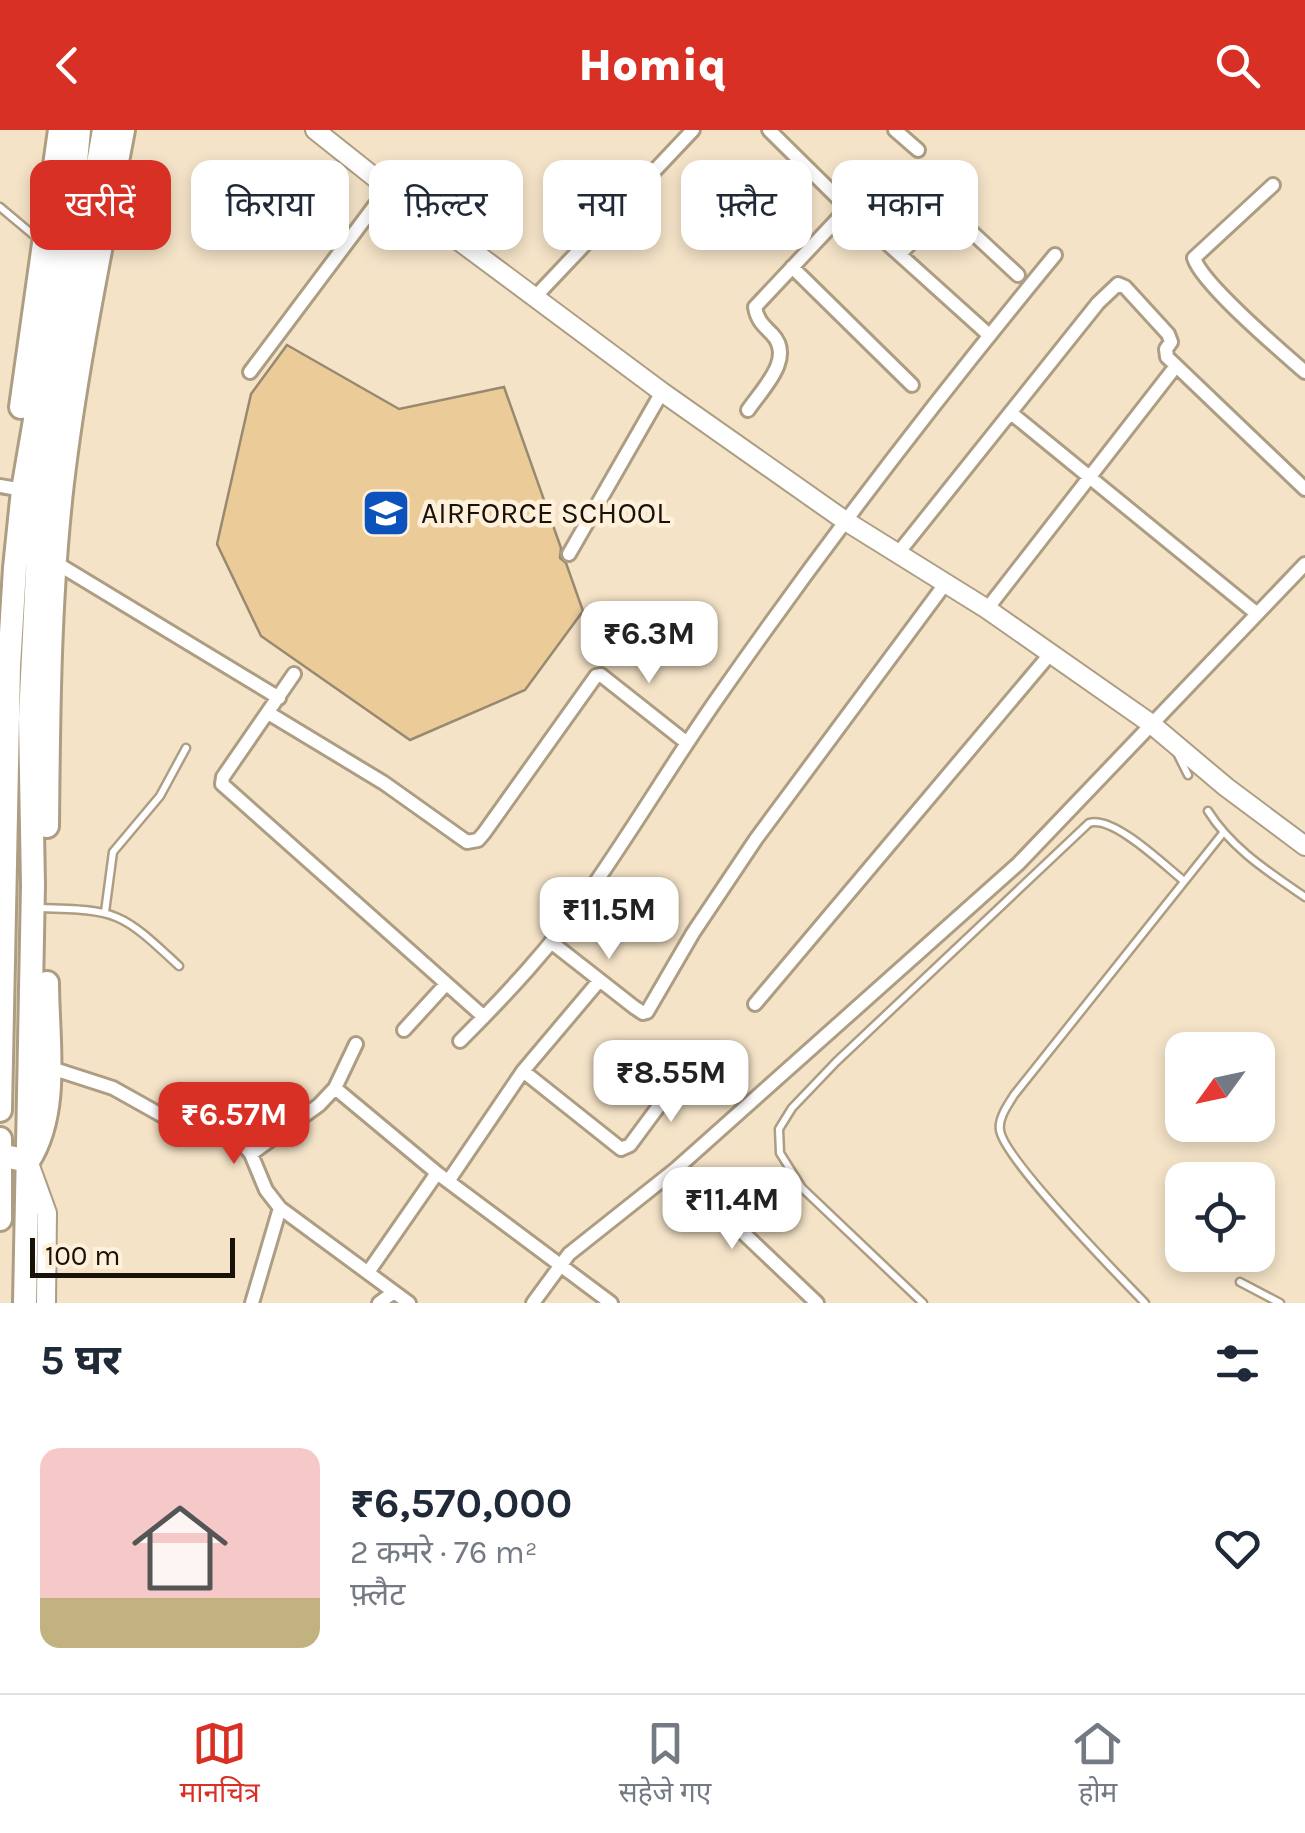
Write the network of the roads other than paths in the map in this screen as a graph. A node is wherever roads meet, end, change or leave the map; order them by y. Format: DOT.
graph roads {
  1 [pos="60,130"];
  2 [pos="79,130"];
  3 [pos="104,130"];
  4 [pos="124,130"];
  5 [pos="316,130"];
  6 [pos="693,130"];
  7 [pos="769,130"];
  8 [pos="896,130"];
  9 [pos="918,150"];
  10 [pos="55,160"];
  11 [pos="369,173"];
  12 [pos="1273,184"];
  13 [pos="832,192"];
  14 [pos="0,207"];
  15 [pos="369,213"];
  16 [pos="832,225"];
  17 [pos="30,232"];
  18 [pos="41,250"];
  19 [pos="473,250"];
  20 [pos="895,250"];
  21 [pos="900,254"];
  22 [pos="1055,255"];
  23 [pos="792,268"];
  24 [pos="1018,275"];
  25 [pos="536,296"];
  26 [pos="90,309"];
  27 [pos="59,329"];
  28 [pos="989,335"];
  29 [pos="29,348"];
  30 [pos="1176,366"];
  31 [pos="1305,371"];
  32 [pos="250,372"];
  33 [pos="912,385"];
  34 [pos="662,392"];
  35 [pos="748,410"];
  36 [pos="1011,413"];
  37 [pos="42,429"];
  38 [pos="1090,477"];
  39 [pos="10,488"];
  40 [pos="1305,489"];
  41 [pos="51,516"];
  42 [pos="844,520"];
  43 [pos="899,552"];
  44 [pos="569,554"];
  45 [pos="47,557"];
  46 [pos="0,564"];
  47 [pos="1305,564"];
  48 [pos="945,584"];
  49 [pos="987,609"];
  50 [pos="1256,613"];
  51 [pos="1051,653"];
  52 [pos="294,674"];
  53 [pos="279,698"];
  54 [pos="270,714"];
  55 [pos="1150,723"];
  56 [pos="1171,740"];
  57 [pos="687,743"];
  58 [pos="186,748"];
  59 [pos="1188,776"];
  60 [pos="1208,811"];
  61 [pos="1224,833"];
  62 [pos="1305,846"];
  63 [pos="1184,881"];
  64 [pos="1305,897"];
  65 [pos="40,908"];
  66 [pos="105,912"];
  67 [pos="2,922"];
  68 [pos="551,942"];
  69 [pos="179,966"];
  70 [pos="599,982"];
  71 [pos="446,984"];
  72 [pos="755,1004"];
  73 [pos="484,1017"];
  74 [pos="404,1030"];
  75 [pos="460,1041"];
  76 [pos="356,1044"];
  77 [pos="693,1060"];
  78 [pos="39,1065"];
  79 [pos="523,1071"];
  80 [pos="335,1088"];
  81 [pos="0,1110"];
  82 [pos="0,1139"];
  83 [pos="251,1154"];
  84 [pos="0,1158"];
  85 [pos="28,1161"];
  86 [pos="676,1169"];
  87 [pos="443,1177"];
  88 [pos="280,1208"];
  89 [pos="0,1219"];
  90 [pos="559,1265"];
  91 [pos="369,1272"];
  92 [pos="1240,1282"];
  93 [pos="394,1292"];
  94 [pos="25,1303"];
  95 [pos="46,1303"];
  96 [pos="252,1303"];
  97 [pos="379,1303"];
  98 [pos="409,1303"];
  99 [pos="534,1303"];
  100 [pos="611,1303"];
  101 [pos="816,1303"];
  102 [pos="923,1303"];
  103 [pos="1144,1303"];
  104 [pos="1280,1303"];
  1 -- 10 [label="highway"];
  2 -- 27 [label="highway"];
  3 -- 27 [label="highway"];
  4 -- 26 [label="highway"];
  5 -- 11 [label="street"];
  6 -- 25 [label="street"];
  7 -- 13 [label="street"];
  8 -- 9 [label="street"];
  12 -- 31 [label="street"];
  14 -- 17 [label="lane"];
  15 -- 32 [label="street"];
  16 -- 23 [label="street"];
  18 -- 29 [label="highway"];
  19 -- 25 [label="street"];
  20 -- 21 [label="street"];
  21 -- 24 [label="street"];
  21 -- 28 [label="street"];
  22 -- 28 [label="street"];
  23 -- 33 [label="street"];
  23 -- 35 [label="street"];
  25 -- 34 [label="street"];
  26 -- 27 [label="highway"];
  26 -- 41 [label="highway"];
  27 -- 29 [label="highway"];
  27 -- 37 [label="highway"];
  28 -- 42 [label="street"];
  29 -- 39 [label="highway"];
  30 -- 36 [label="street"];
  30 -- 38 [label="street"];
  30 -- 40 [label="street"];
  34 -- 42 [label="street"];
  34 -- 44 [label="street"];
  36 -- 38 [label="street"];
  36 -- 43 [label="street"];
  37 -- 39 [label="highway"];
  37 -- 41 [label="highway"];
  38 -- 49 [label="street"];
  38 -- 50 [label="street"];
  39 -- 46 [label="highway"];
  39 -- 67 [label="highway"];
  41 -- 45 [label="highway"];
  42 -- 43 [label="street"];
  42 -- 57 [label="street"];
  43 -- 48 [label="street"];
  45 -- 53 [label="street"];
  45 -- 65 [label="highway"];
  47 -- 50 [label="street"];
  48 -- 49 [label="street"];
  48 -- 70 [label="street"];
  49 -- 51 [label="street"];
  50 -- 55 [label="street"];
  51 -- 55 [label="street"];
  51 -- 72 [label="street"];
  52 -- 53 [label="street"];
  53 -- 54 [label="street"];
  54 -- 57 [label="street"];
  54 -- 71 [label="street"];
  55 -- 56 [label="street"];
  55 -- 86 [label="street"];
  56 -- 59 [label="lane"];
  56 -- 62 [label="street"];
  57 -- 68 [label="street"];
  58 -- 66 [label="lane"];
  60 -- 61 [label="lane"];
  61 -- 63 [label="lane"];
  61 -- 64 [label="lane"];
  63 -- 102 [label="lane"];
  63 -- 103 [label="lane"];
  65 -- 66 [label="lane"];
  65 -- 78 [label="highway"];
  66 -- 69 [label="lane"];
  67 -- 81 [label="highway"];
  68 -- 70 [label="street"];
  68 -- 73 [label="street"];
  70 -- 79 [label="street"];
  71 -- 73 [label="street"];
  71 -- 74 [label="street"];
  73 -- 75 [label="street"];
  76 -- 80 [label="street"];
  77 -- 79 [label="street"];
  78 -- 83 [label="street"];
  78 -- 85 [label="highway"];
  79 -- 87 [label="street"];
  80 -- 83 [label="street"];
  80 -- 87 [label="street"];
  82 -- 84 [label="highway"];
  83 -- 88 [label="street"];
  84 -- 85 [label="highway"];
  84 -- 89 [label="highway"];
  85 -- 94 [label="highway"];
  85 -- 95 [label="street"];
  86 -- 90 [label="street"];
  86 -- 101 [label="street"];
  87 -- 90 [label="street"];
  87 -- 91 [label="street"];
  88 -- 91 [label="street"];
  88 -- 96 [label="street"];
  90 -- 99 [label="street"];
  90 -- 100 [label="street"];
  91 -- 93 [label="street"];
  92 -- 104 [label="lane"];
  93 -- 97 [label="street"];
  93 -- 98 [label="street"];
}
